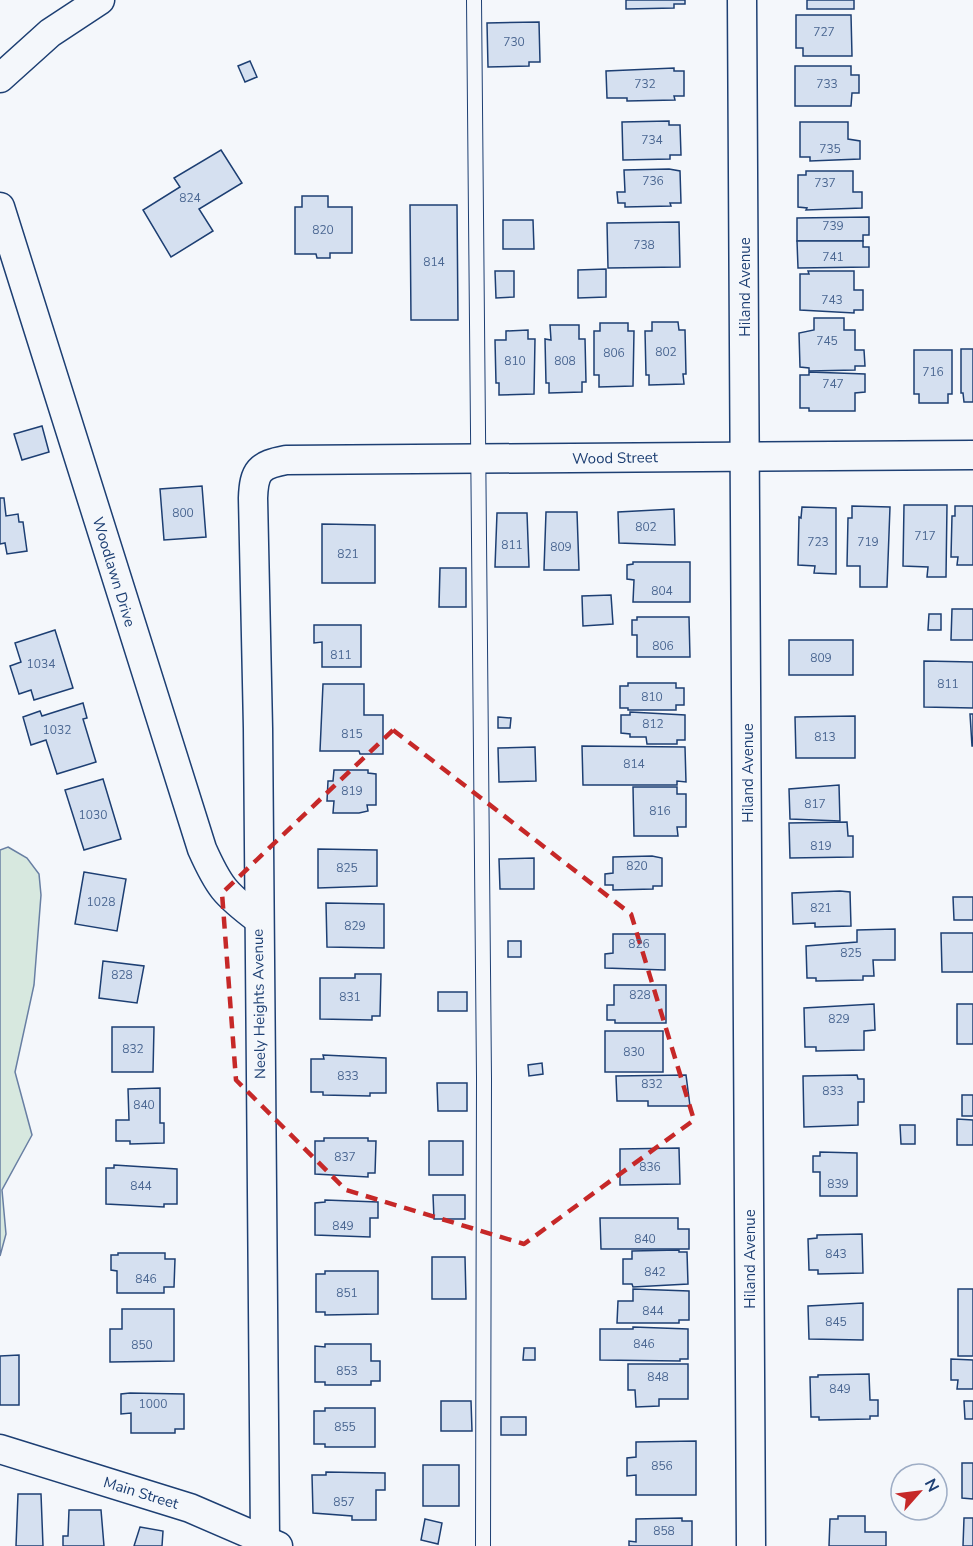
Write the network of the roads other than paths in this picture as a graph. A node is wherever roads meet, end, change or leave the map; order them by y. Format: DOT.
graph roads {
  1 [pos="100,0"];
  2 [pos="474,0"];
  3 [pos="742,0"];
  4 [pos="0,78"];
  5 [pos="0,207"];
  6 [pos="973,455"];
  7 [pos="746,456"];
  8 [pos="478,460"];
  9 [pos="259,470"];
  10 [pos="258,919"];
  11 [pos="0,1449"];
  12 [pos="272,1543"];
  13 [pos="483,1546"];
  14 [pos="751,1546"];
  1 -- 4 [label="street"];
  2 -- 8 [label="lane"];
  3 -- 7 [label="street, Hiland Avenue"];
  5 -- 10 [label="street, Woodlawn Drive"];
  6 -- 7 [label="street, Wood Street"];
  7 -- 8 [label="street, Wood Street"];
  7 -- 14 [label="street, Hiland Avenue"];
  8 -- 9 [label="street, Wood Street"];
  8 -- 13 [label="lane"];
  9 -- 10 [label="street, Neely Heights Avenue"];
  10 -- 12 [label="street, Neely Heights Avenue"];
  11 -- 12 [label="street, Main Street"];
}
